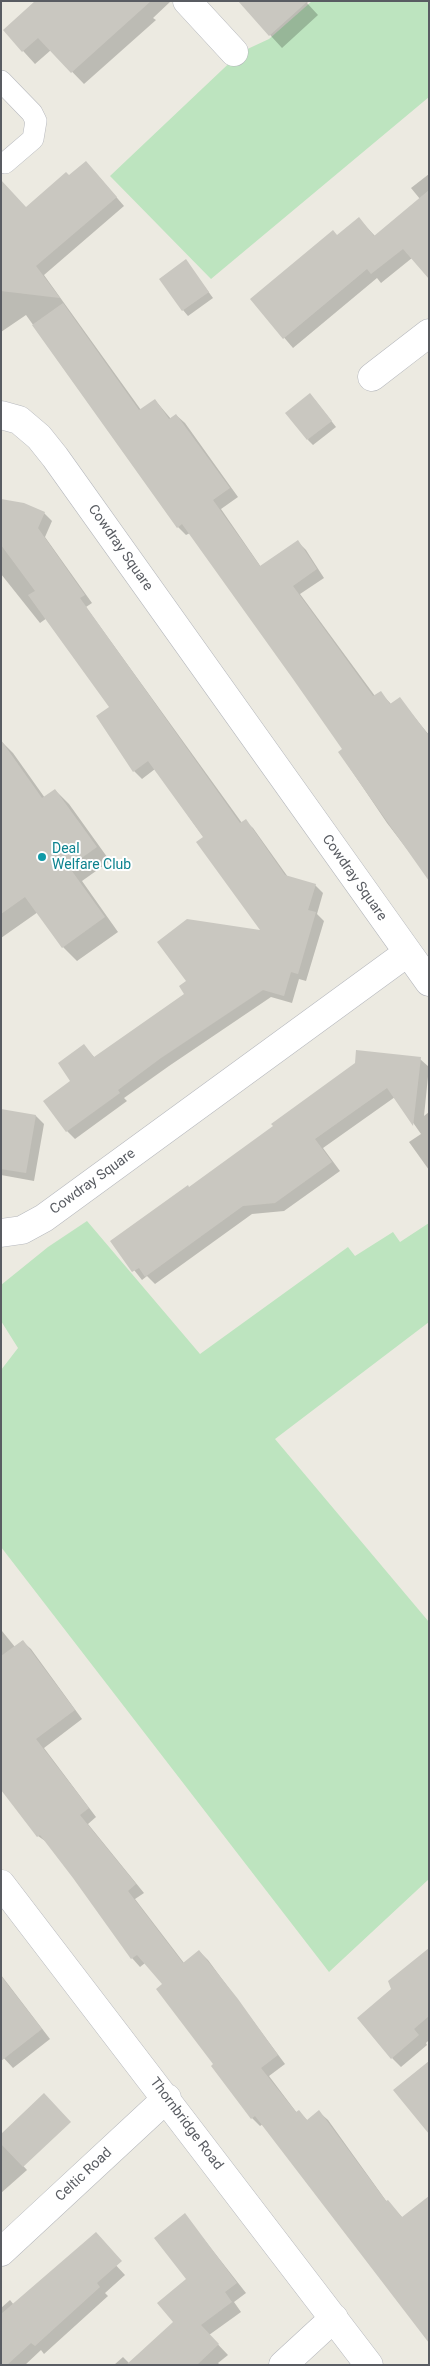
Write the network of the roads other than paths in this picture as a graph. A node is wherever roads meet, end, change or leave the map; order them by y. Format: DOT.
graph roads {
  1 [pos="186,1"];
  2 [pos="234,52"];
  3 [pos="1,80"];
  4 [pos="5,163"];
  5 [pos="429,333"];
  6 [pos="372,377"];
  7 [pos="1,415"];
  8 [pos="407,953"];
  9 [pos="429,982"];
  10 [pos="1,1233"];
  11 [pos="1,1884"];
  12 [pos="166,2098"];
  13 [pos="1,2252"];
  14 [pos="334,2318"];
  15 [pos="283,2365"];
  16 [pos="369,2365"];
  1 -- 2 [label="street"];
  3 -- 4 [label="lane"];
  5 -- 6 [label="street"];
  7 -- 8 [label="street, Cowdray Square"];
  8 -- 9 [label="street"];
  8 -- 10 [label="street, Cowdray Square"];
  11 -- 12 [label="street, Thornbridge Road"];
  12 -- 13 [label="street, Celtic Road"];
  12 -- 14 [label="street, Thornbridge Road"];
  14 -- 15 [label="street"];
  14 -- 16 [label="street, Thornbridge Road"];
}
